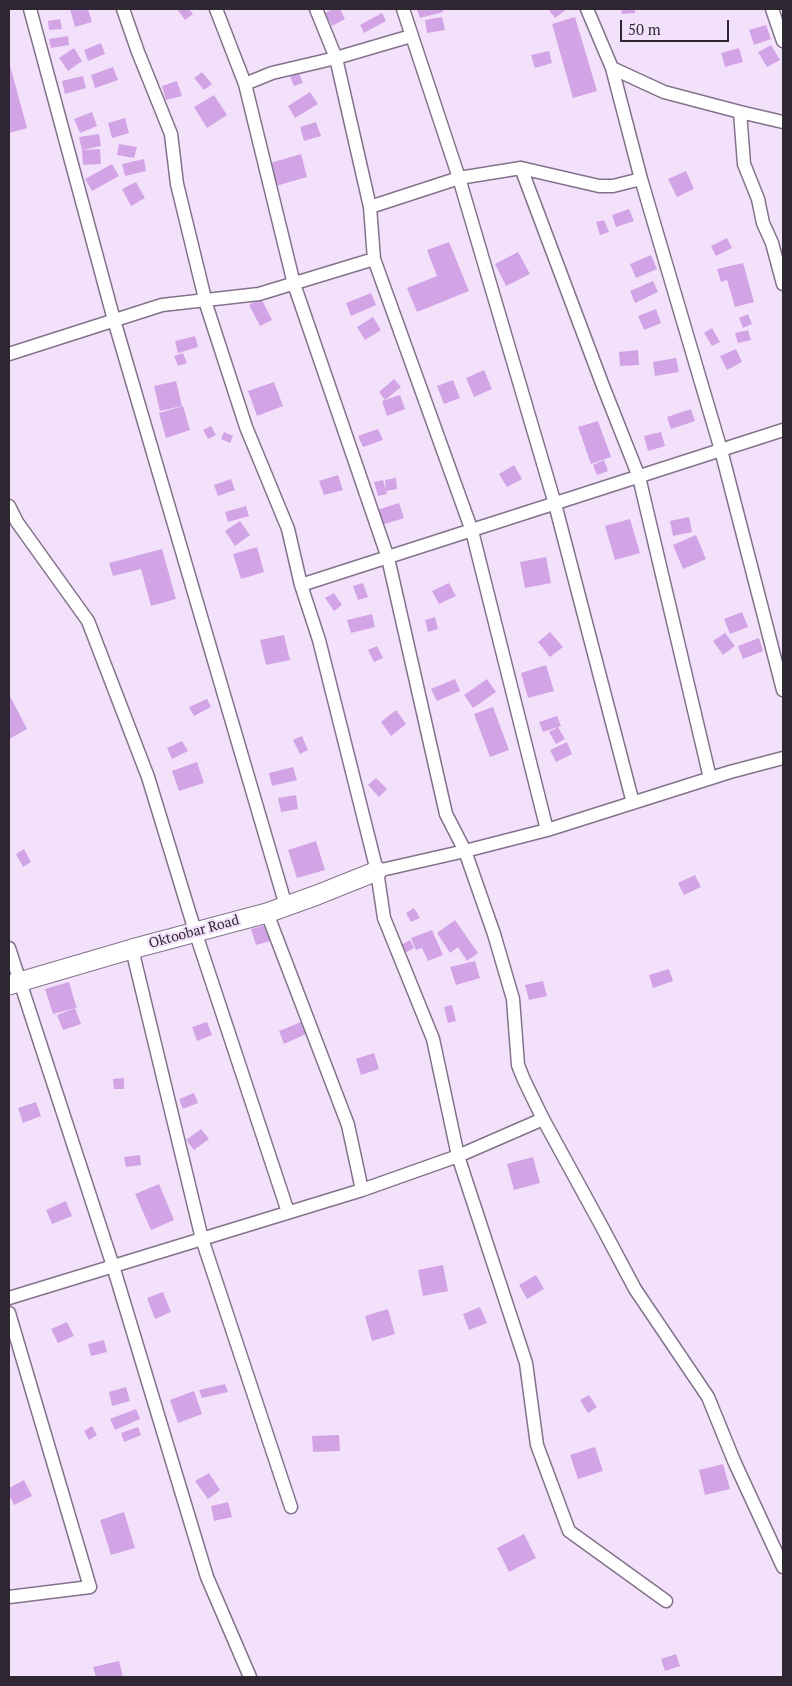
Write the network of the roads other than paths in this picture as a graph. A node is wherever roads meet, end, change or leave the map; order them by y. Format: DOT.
graph roads {
  1 [pos="30,9"];
  2 [pos="123,9"];
  3 [pos="216,9"];
  4 [pos="316,9"];
  5 [pos="403,9"];
  6 [pos="587,9"];
  7 [pos="772,9"];
  8 [pos="411,36"];
  9 [pos="783,42"];
  10 [pos="336,58"];
  11 [pos="612,68"];
  12 [pos="245,84"];
  13 [pos="740,112"];
  14 [pos="783,122"];
  15 [pos="521,168"];
  16 [pos="459,178"];
  17 [pos="641,179"];
  18 [pos="370,207"];
  19 [pos="374,259"];
  20 [pos="294,284"];
  21 [pos="783,284"];
  22 [pos="205,300"];
  23 [pos="114,320"];
  24 [pos="9,354"];
  25 [pos="783,430"];
  26 [pos="721,450"];
  27 [pos="639,476"];
  28 [pos="555,504"];
  29 [pos="9,506"];
  30 [pos="472,531"];
  31 [pos="388,558"];
  32 [pos="301,586"];
  33 [pos="783,690"];
  34 [pos="783,758"];
  35 [pos="710,778"];
  36 [pos="633,803"];
  37 [pos="547,830"];
  38 [pos="466,851"];
  39 [pos="376,872"];
  40 [pos="286,906"];
  41 [pos="267,912"];
  42 [pos="195,931"];
  43 [pos="9,948"];
  44 [pos="132,949"];
  45 [pos="14,984"];
  46 [pos="543,1119"];
  47 [pos="458,1156"];
  48 [pos="362,1190"];
  49 [pos="288,1212"];
  50 [pos="202,1239"];
  51 [pos="113,1266"];
  52 [pos="9,1298"];
  53 [pos="9,1313"];
  54 [pos="291,1507"];
  55 [pos="783,1567"];
  56 [pos="9,1597"];
  57 [pos="666,1601"];
  58 [pos="250,1677"];
  1 -- 23 [label="street"];
  2 -- 22 [label="street"];
  3 -- 12 [label="street"];
  4 -- 10 [label="street"];
  5 -- 8 [label="street"];
  6 -- 11 [label="street"];
  7 -- 9 [label="street"];
  8 -- 10 [label="street"];
  8 -- 16 [label="street"];
  10 -- 12 [label="street"];
  10 -- 18 [label="street"];
  11 -- 13 [label="street"];
  11 -- 17 [label="street"];
  12 -- 20 [label="street"];
  13 -- 14 [label="street"];
  13 -- 21 [label="street"];
  15 -- 16 [label="street"];
  15 -- 17 [label="street"];
  15 -- 27 [label="street"];
  16 -- 18 [label="street"];
  16 -- 28 [label="street"];
  17 -- 26 [label="street"];
  18 -- 19 [label="street"];
  19 -- 20 [label="street"];
  19 -- 30 [label="street"];
  20 -- 22 [label="street"];
  20 -- 31 [label="street"];
  22 -- 23 [label="street"];
  22 -- 32 [label="street"];
  23 -- 24 [label="street"];
  23 -- 40 [label="street"];
  25 -- 26 [label="street"];
  26 -- 27 [label="street"];
  26 -- 33 [label="street"];
  27 -- 28 [label="street"];
  27 -- 35 [label="street"];
  28 -- 30 [label="street"];
  28 -- 36 [label="street"];
  29 -- 42 [label="street"];
  30 -- 31 [label="street"];
  30 -- 37 [label="street"];
  31 -- 32 [label="street"];
  31 -- 38 [label="street"];
  32 -- 39 [label="street"];
  34 -- 35 [label="street"];
  35 -- 36 [label="street"];
  36 -- 37 [label="street"];
  37 -- 38 [label="street"];
  38 -- 39 [label="street"];
  38 -- 46 [label="street"];
  39 -- 40 [label="street, Oktoobar Road"];
  39 -- 47 [label="street"];
  40 -- 41 [label="street, Oktoobar Road"];
  41 -- 42 [label="street, Oktoobar Road"];
  41 -- 48 [label="street"];
  42 -- 44 [label="street, Oktoobar Road"];
  42 -- 49 [label="street"];
  43 -- 45 [label="street"];
  44 -- 45 [label="street, Oktoobar Road"];
  44 -- 50 [label="street"];
  45 -- 51 [label="street"];
  46 -- 47 [label="street"];
  46 -- 55 [label="street"];
  47 -- 48 [label="street"];
  47 -- 57 [label="street"];
  48 -- 49 [label="street"];
  49 -- 50 [label="street"];
  50 -- 51 [label="street"];
  50 -- 54 [label="street"];
  51 -- 52 [label="street"];
  51 -- 58 [label="street"];
  53 -- 56 [label="street"];
}
